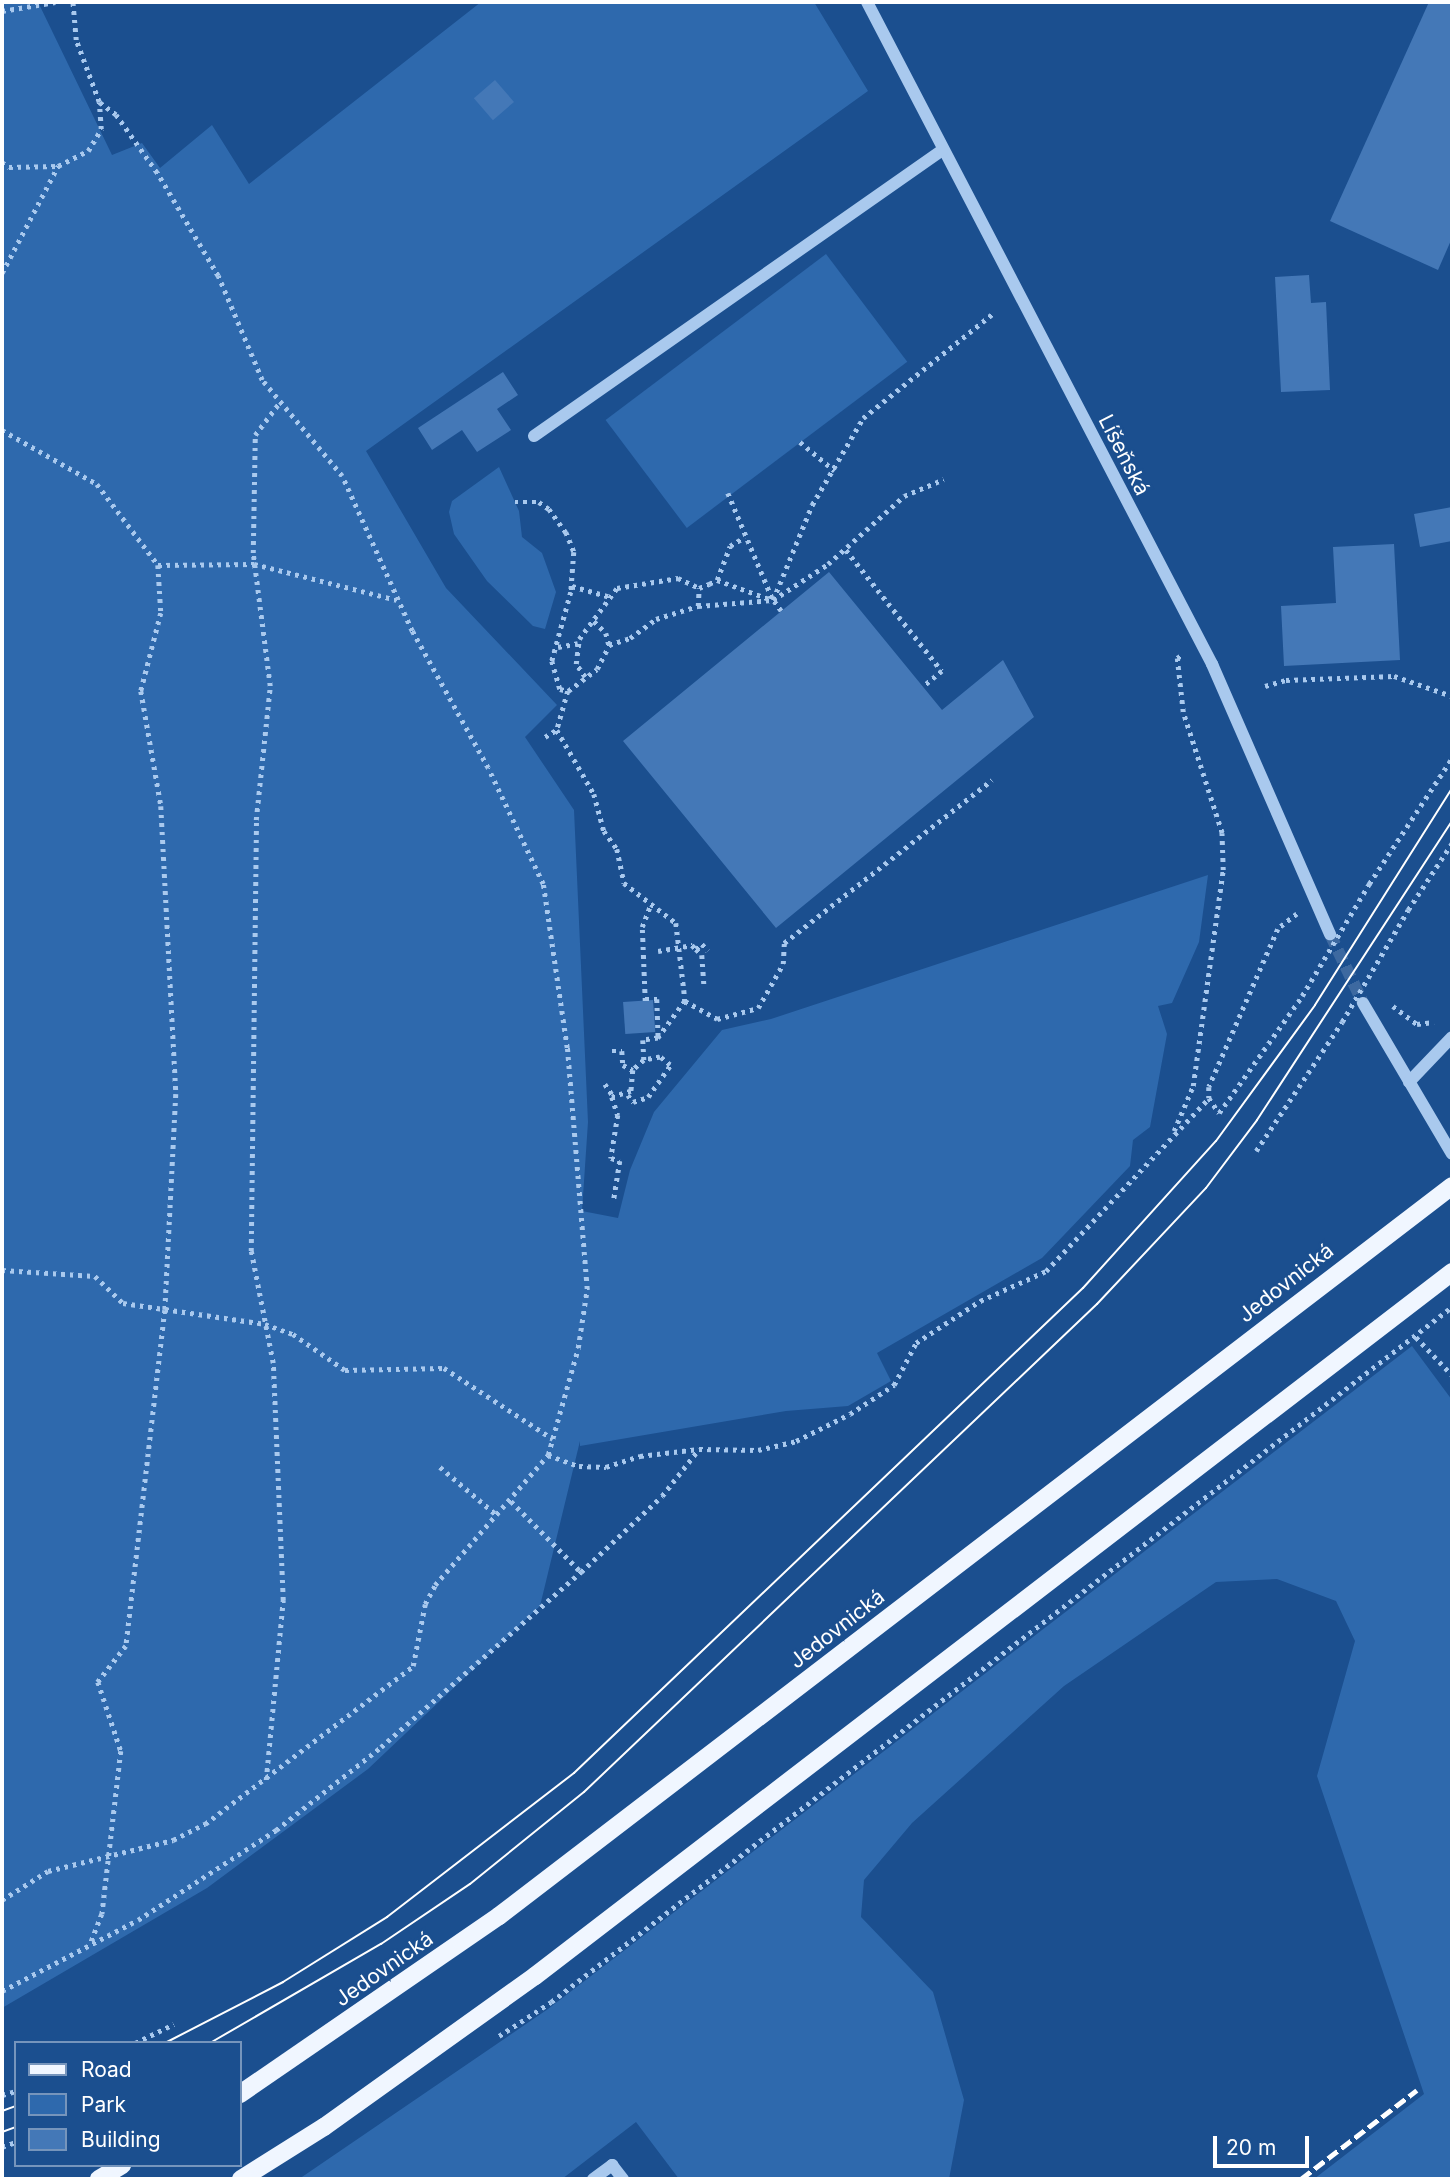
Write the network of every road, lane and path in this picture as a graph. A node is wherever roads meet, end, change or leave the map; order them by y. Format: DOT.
graph roads {
  1 [pos="55,2"];
  2 [pos="73,2"];
  3 [pos="867,2"];
  4 [pos="2,11"];
  5 [pos="99,102"];
  6 [pos="942,150"];
  7 [pos="2,162"];
  8 [pos="58,166"];
  9 [pos="9,167"];
  10 [pos="2,171"];
  11 [pos="2,273"];
  12 [pos="995,313"];
  13 [pos="280,402"];
  14 [pos="2,430"];
  15 [pos="534,436"];
  16 [pos="800,442"];
  17 [pos="835,471"];
  18 [pos="944,479"];
  19 [pos="728,493"];
  20 [pos="515,502"];
  21 [pos="745,537"];
  22 [pos="846,550"];
  23 [pos="254,564"];
  24 [pos="158,565"];
  25 [pos="717,580"];
  26 [pos="572,586"];
  27 [pos="699,588"];
  28 [pos="610,597"];
  29 [pos="398,600"];
  30 [pos="773,600"];
  31 [pos="698,606"];
  32 [pos="781,611"];
  33 [pos="594,621"];
  34 [pos="578,643"];
  35 [pos="610,645"];
  36 [pos="1201,645"];
  37 [pos="558,647"];
  38 [pos="584,677"];
  39 [pos="1265,686"];
  40 [pos="923,687"];
  41 [pos="568,691"];
  42 [pos="1452,696"];
  43 [pos="557,730"];
  44 [pos="545,737"];
  45 [pos="1452,758"];
  46 [pos="992,780"];
  47 [pos="1452,843"];
  48 [pos="650,906"];
  49 [pos="1315,907"];
  50 [pos="1330,934"];
  51 [pos="680,949"];
  52 [pos="696,949"];
  53 [pos="657,951"];
  54 [pos="708,951"];
  55 [pos="704,986"];
  56 [pos="1384,994"];
  57 [pos="685,1001"];
  58 [pos="1363,1003"];
  59 [pos="1440,1020"];
  60 [pos="646,1032"];
  61 [pos="1452,1037"];
  62 [pos="658,1038"];
  63 [pos="643,1040"];
  64 [pos="612,1051"];
  65 [pos="644,1060"];
  66 [pos="633,1070"];
  67 [pos="1409,1082"];
  68 [pos="605,1084"];
  69 [pos="628,1095"];
  70 [pos="613,1096"];
  71 [pos="1209,1098"];
  72 [pos="1172,1134"];
  73 [pos="1256,1151"];
  74 [pos="1452,1154"];
  75 [pos="1452,1186"];
  76 [pos="614,1199"];
  77 [pos="2,1270"];
  78 [pos="1452,1272"];
  79 [pos="165,1310"];
  80 [pos="265,1324"];
  81 [pos="1416,1337"];
  82 [pos="1452,1374"];
  83 [pos="553,1438"];
  84 [pos="699,1449"];
  85 [pos="548,1455"];
  86 [pos="440,1467"];
  87 [pos="510,1501"];
  88 [pos="498,1516"];
  89 [pos="581,1572"];
  90 [pos="266,1780"];
  91 [pos="108,1856"];
  92 [pos="2,1900"];
  93 [pos="90,1945"];
  94 [pos="2,1991"];
  95 [pos="174,2024"];
  96 [pos="139,2041"];
  97 [pos="242,2093"];
  98 [pos="119,2167"];
  99 [pos="99,2179"];
  100 [pos="241,2179"];
  101 [pos="593,2179"];
  102 [pos="623,2179"];
  1 -- 4 [label="path"];
  2 -- 5 [label="path"];
  3 -- 6 [label="street, Líšeňská"];
  5 -- 8 [label="path"];
  5 -- 13 [label="path"];
  6 -- 15 [label="street"];
  6 -- 36 [label="street, Líšeňská"];
  7 -- 9 [label="path"];
  8 -- 9 [label="path"];
  8 -- 11 [label="path"];
  9 -- 10 [label="path"];
  12 -- 17 [label="path"];
  13 -- 23 [label="path"];
  13 -- 29 [label="path"];
  14 -- 24 [label="path"];
  16 -- 17 [label="path"];
  17 -- 30 [label="path"];
  18 -- 22 [label="path"];
  19 -- 21 [label="path"];
  20 -- 26 [label="path"];
  21 -- 25 [label="path"];
  21 -- 30 [label="path"];
  22 -- 30 [label="path"];
  22 -- 40 [label="path"];
  23 -- 24 [label="path"];
  23 -- 29 [label="path"];
  23 -- 80 [label="path"];
  24 -- 79 [label="path"];
  25 -- 27 [label="path"];
  25 -- 30 [label="path"];
  26 -- 28 [label="path"];
  26 -- 37 [label="path"];
  27 -- 28 [label="path"];
  27 -- 31 [label="path"];
  28 -- 33 [label="path"];
  29 -- 83 [label="path"];
  30 -- 31 [label="path"];
  30 -- 32 [label="path"];
  31 -- 35 [label="path"];
  33 -- 34 [label="path"];
  33 -- 35 [label="path"];
  34 -- 37 [label="path"];
  34 -- 38 [label="path"];
  35 -- 38 [label="path"];
  36 -- 49 [label="street, Líšeňská"];
  36 -- 72 [label="path"];
  37 -- 41 [label="path"];
  38 -- 41 [label="path"];
  39 -- 42 [label="path"];
  41 -- 43 [label="path"];
  43 -- 44 [label="path"];
  43 -- 48 [label="path"];
  45 -- 71 [label="path, bridge"];
  46 -- 57 [label="path"];
  47 -- 73 [label="path, bridge"];
  48 -- 51 [label="path"];
  48 -- 62 [label="path"];
  49 -- 50 [label="street, Líšeňská"];
  49 -- 71 [label="path"];
  51 -- 52 [label="path"];
  51 -- 53 [label="path"];
  51 -- 57 [label="path"];
  52 -- 54 [label="path"];
  52 -- 55 [label="path"];
  56 -- 59 [label="path"];
  57 -- 62 [label="path"];
  58 -- 67 [label="street"];
  60 -- 63 [label="path"];
  61 -- 67 [label="street"];
  62 -- 63 [label="path"];
  63 -- 65 [label="path"];
  64 -- 66 [label="path"];
  65 -- 66 [label="path"];
  65 -- 69 [label="path"];
  66 -- 69 [label="path"];
  67 -- 74 [label="street"];
  68 -- 70 [label="path"];
  69 -- 70 [label="path"];
  70 -- 76 [label="path"];
  71 -- 72 [label="path"];
  72 -- 84 [label="path"];
  75 -- 97 [label="main road, Jedovnická"];
  77 -- 79 [label="path"];
  78 -- 100 [label="main road"];
  79 -- 80 [label="path"];
  79 -- 91 [label="path"];
  80 -- 83 [label="path"];
  80 -- 90 [label="path"];
  81 -- 82 [label="path"];
  83 -- 85 [label="path"];
  84 -- 85 [label="path"];
  84 -- 89 [label="path"];
  85 -- 87 [label="path"];
  86 -- 88 [label="path"];
  87 -- 88 [label="path"];
  87 -- 89 [label="path"];
  88 -- 90 [label="path"];
  89 -- 93 [label="path"];
  90 -- 91 [label="path"];
  91 -- 92 [label="path"];
  91 -- 93 [label="path"];
  93 -- 94 [label="path"];
  95 -- 96 [label="path"];
  98 -- 99 [label="main road"];
  101 -- 102 [label="street"];
}
